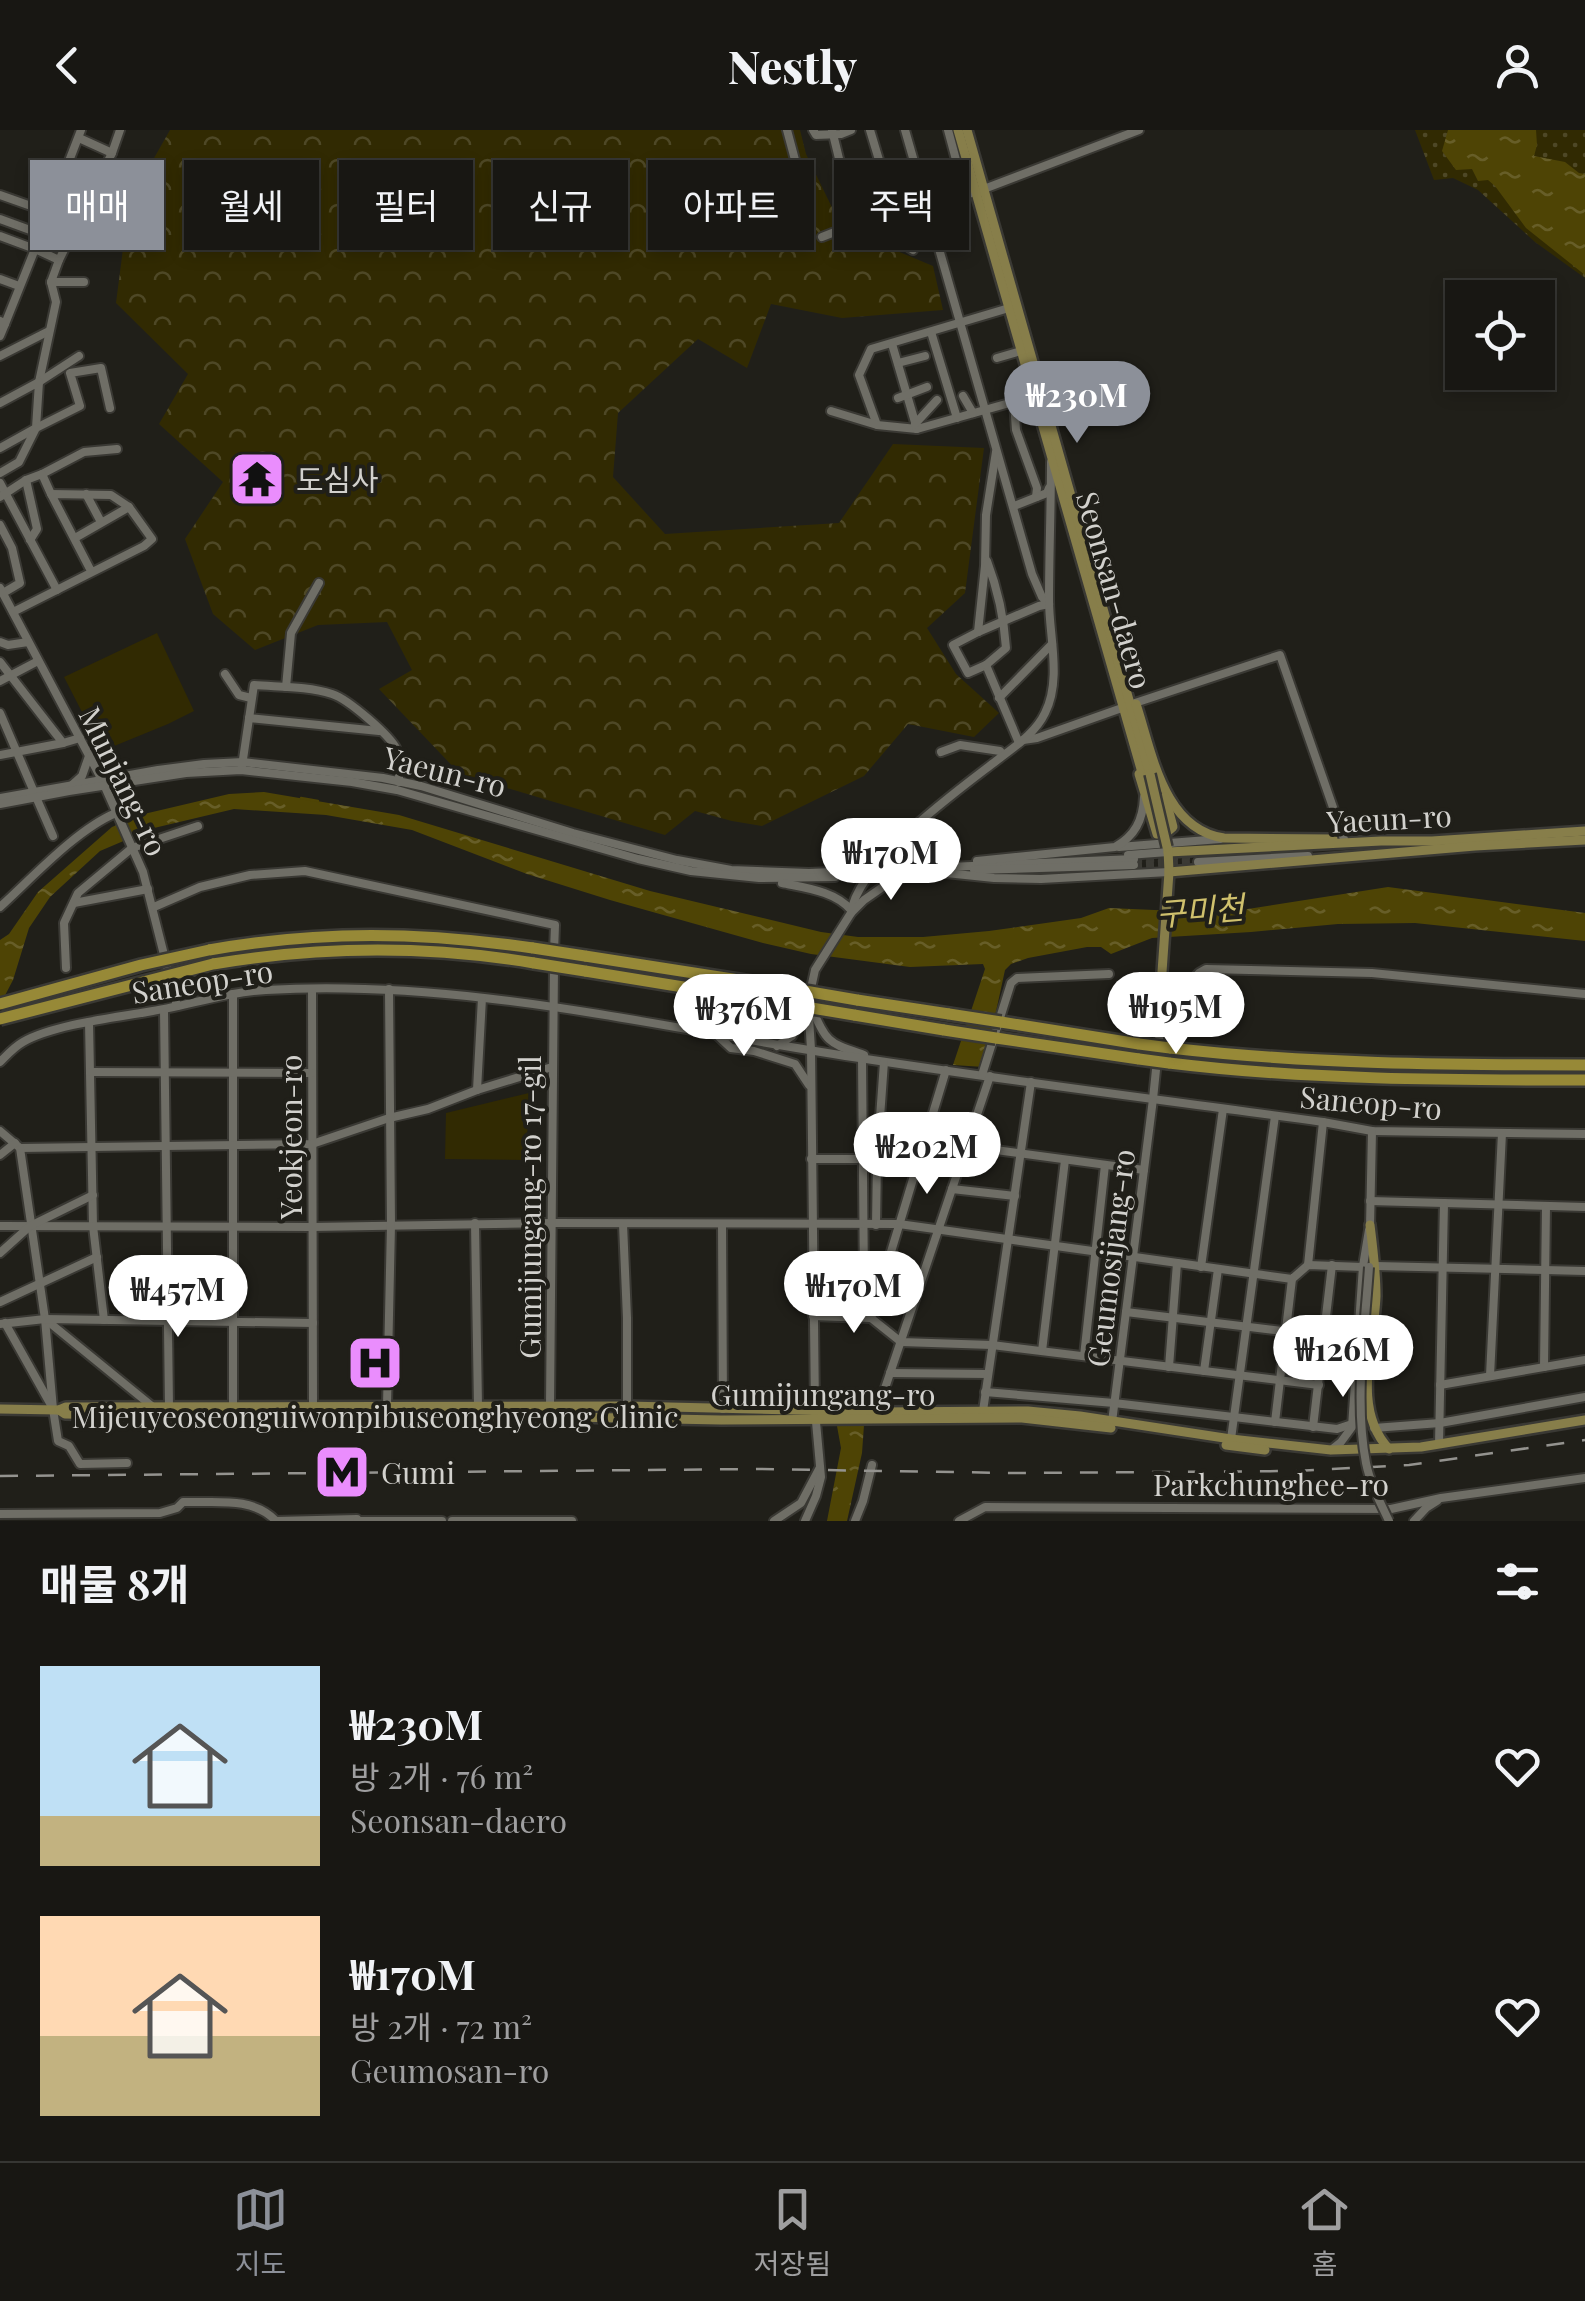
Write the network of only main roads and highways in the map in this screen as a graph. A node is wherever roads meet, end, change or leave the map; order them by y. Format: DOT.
graph roads {
  1 [pos="958,130"];
  2 [pos="967,130"];
  3 [pos="980,190"];
  4 [pos="1038,395"];
  5 [pos="1066,496"];
  6 [pos="1113,645"];
  7 [pos="1113,672"];
  8 [pos="1149,771"];
  9 [pos="1585,831"];
  10 [pos="1585,840"];
  11 [pos="1380,841"];
  12 [pos="1168,849"];
  13 [pos="1194,860"];
  14 [pos="1169,872"];
  15 [pos="1162,972"];
  16 [pos="0,1004"];
  17 [pos="0,1018"];
  18 [pos="1585,1066"];
  19 [pos="1585,1080"];
  20 [pos="1370,1225"];
  21 [pos="56,1409"];
  22 [pos="0,1410"];
  23 [pos="815,1415"];
  24 [pos="1585,1422"];
  25 [pos="1372,1423"];
  26 [pos="1389,1449"];
  27 [pos="1365,1452"];
  1 -- 3 [label="main road, Seonsan-daero"];
  2 -- 3 [label="main road, Seonsan-daero"];
  3 -- 4 [label="main road, Seonsan-daero"];
  3 -- 4 [label="main road, Seonsan-daero"];
  4 -- 5 [label="main road, Seonsan-daero"];
  4 -- 5 [label="main road, Seonsan-daero"];
  5 -- 6 [label="main road, Seonsan-daero"];
  5 -- 7 [label="main road, Seonsan-daero"];
  6 -- 8 [label="main road, Seonsan-daero"];
  6 -- 8 [label="main road"];
  7 -- 8 [label="main road, Seonsan-daero"];
  7 -- 8 [label="main road"];
  8 -- 11 [label="main road"];
  8 -- 12 [label="main road, bridge"];
  9 -- 11 [label="main road, Yaeun-ro"];
  10 -- 13 [label="main road, Yaeun-ro"];
  11 -- 13 [label="main road"];
  12 -- 13 [label="main road"];
  12 -- 14 [label="main road"];
  13 -- 14 [label="main road"];
  14 -- 15 [label="main road"];
  16 -- 18 [label="highway, bridge"];
  17 -- 19 [label="highway, bridge"];
  20 -- 25 [label="main road"];
  21 -- 22 [label="main road, Gumijungang-ro"];
  21 -- 23 [label="main road, Gumijungang-ro"];
  21 -- 23 [label="main road, Gumijungang-ro"];
  23 -- 27 [label="main road, Gumijungang-ro"];
  23 -- 27 [label="main road, Gumijungang-ro"];
  24 -- 26 [label="main road, Gumijungang-ro"];
  24 -- 27 [label="main road, Gumijungang-ro"];
  25 -- 26 [label="main road"];
  25 -- 27 [label="main road"];
  26 -- 27 [label="main road, Gumijungang-ro"];
}
